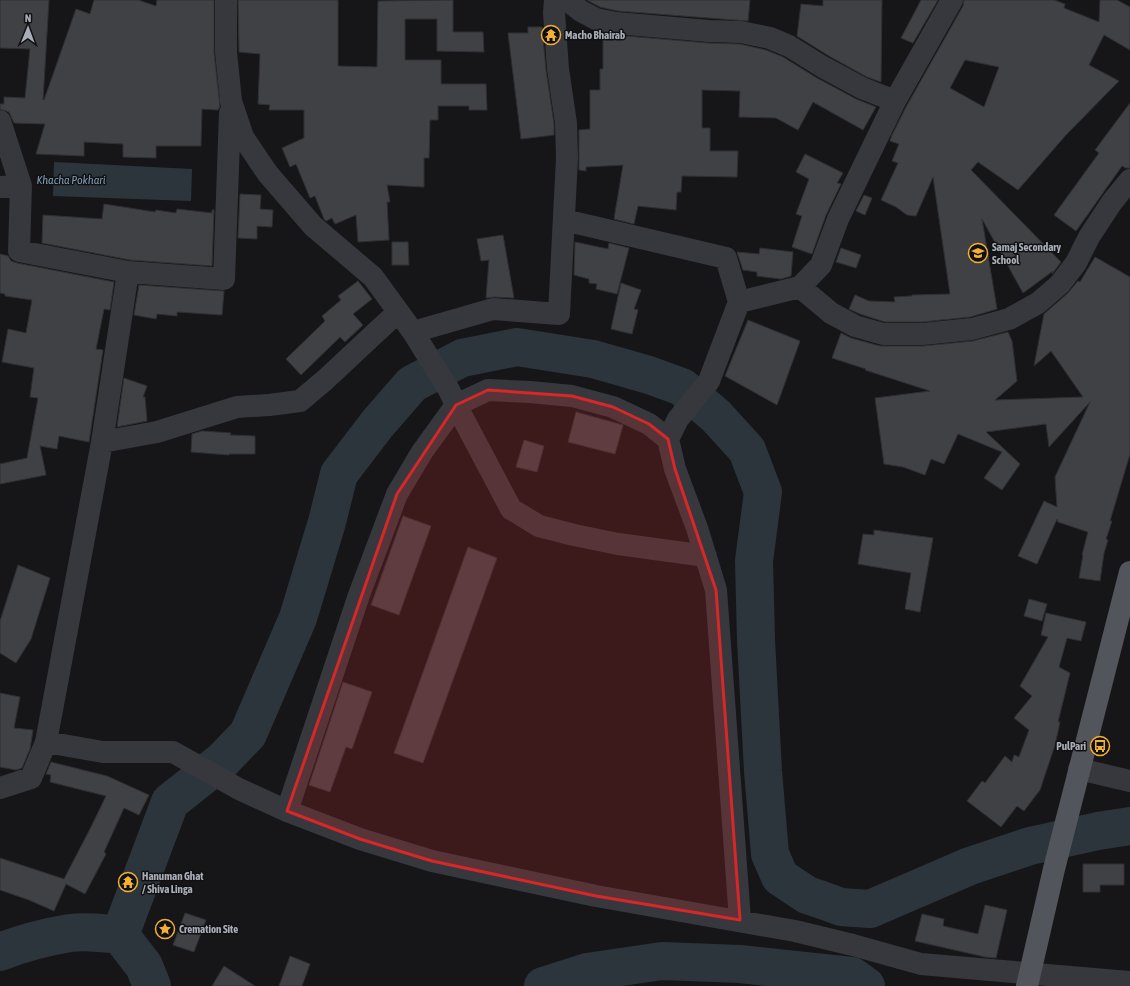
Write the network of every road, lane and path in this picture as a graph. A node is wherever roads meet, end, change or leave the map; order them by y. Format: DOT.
graph roads {
  1 [pos="226,0"];
  2 [pos="555,0"];
  3 [pos="567,0"];
  4 [pos="952,0"];
  5 [pos="231,101"];
  6 [pos="895,101"];
  7 [pos="0,121"];
  8 [pos="1130,180"];
  9 [pos="10,187"];
  10 [pos="564,220"];
  11 [pos="128,272"];
  12 [pos="800,287"];
  13 [pos="739,302"];
  14 [pos="398,312"];
  15 [pos="413,332"];
  16 [pos="453,398"];
  17 [pos="668,439"];
  18 [pos="102,442"];
  19 [pos="706,556"];
  20 [pos="1130,572"];
  21 [pos="46,742"];
  22 [pos="1079,769"];
  23 [pos="1130,781"];
  24 [pos="0,788"];
  25 [pos="287,811"];
  26 [pos="740,920"];
  27 [pos="1029,980"];
  28 [pos="1130,982"];
  1 -- 5 [label="street"];
  2 -- 10 [label="street"];
  3 -- 6 [label="street"];
  4 -- 6 [label="street"];
  5 -- 11 [label="street"];
  5 -- 14 [label="street"];
  6 -- 12 [label="street"];
  7 -- 9 [label="street"];
  8 -- 12 [label="street"];
  9 -- 11 [label="street"];
  10 -- 13 [label="street"];
  10 -- 15 [label="street"];
  11 -- 18 [label="street"];
  12 -- 13 [label="street"];
  13 -- 17 [label="street"];
  14 -- 15 [label="street"];
  14 -- 18 [label="street"];
  15 -- 16 [label="street"];
  16 -- 17 [label="street"];
  16 -- 19 [label="street"];
  16 -- 25 [label="street"];
  17 -- 19 [label="street"];
  18 -- 21 [label="street"];
  19 -- 26 [label="street"];
  20 -- 22 [label="main road"];
  21 -- 24 [label="street"];
  21 -- 25 [label="street"];
  22 -- 23 [label="street"];
  22 -- 27 [label="main road"];
  25 -- 26 [label="street"];
  26 -- 27 [label="street"];
  27 -- 28 [label="street"];
}
